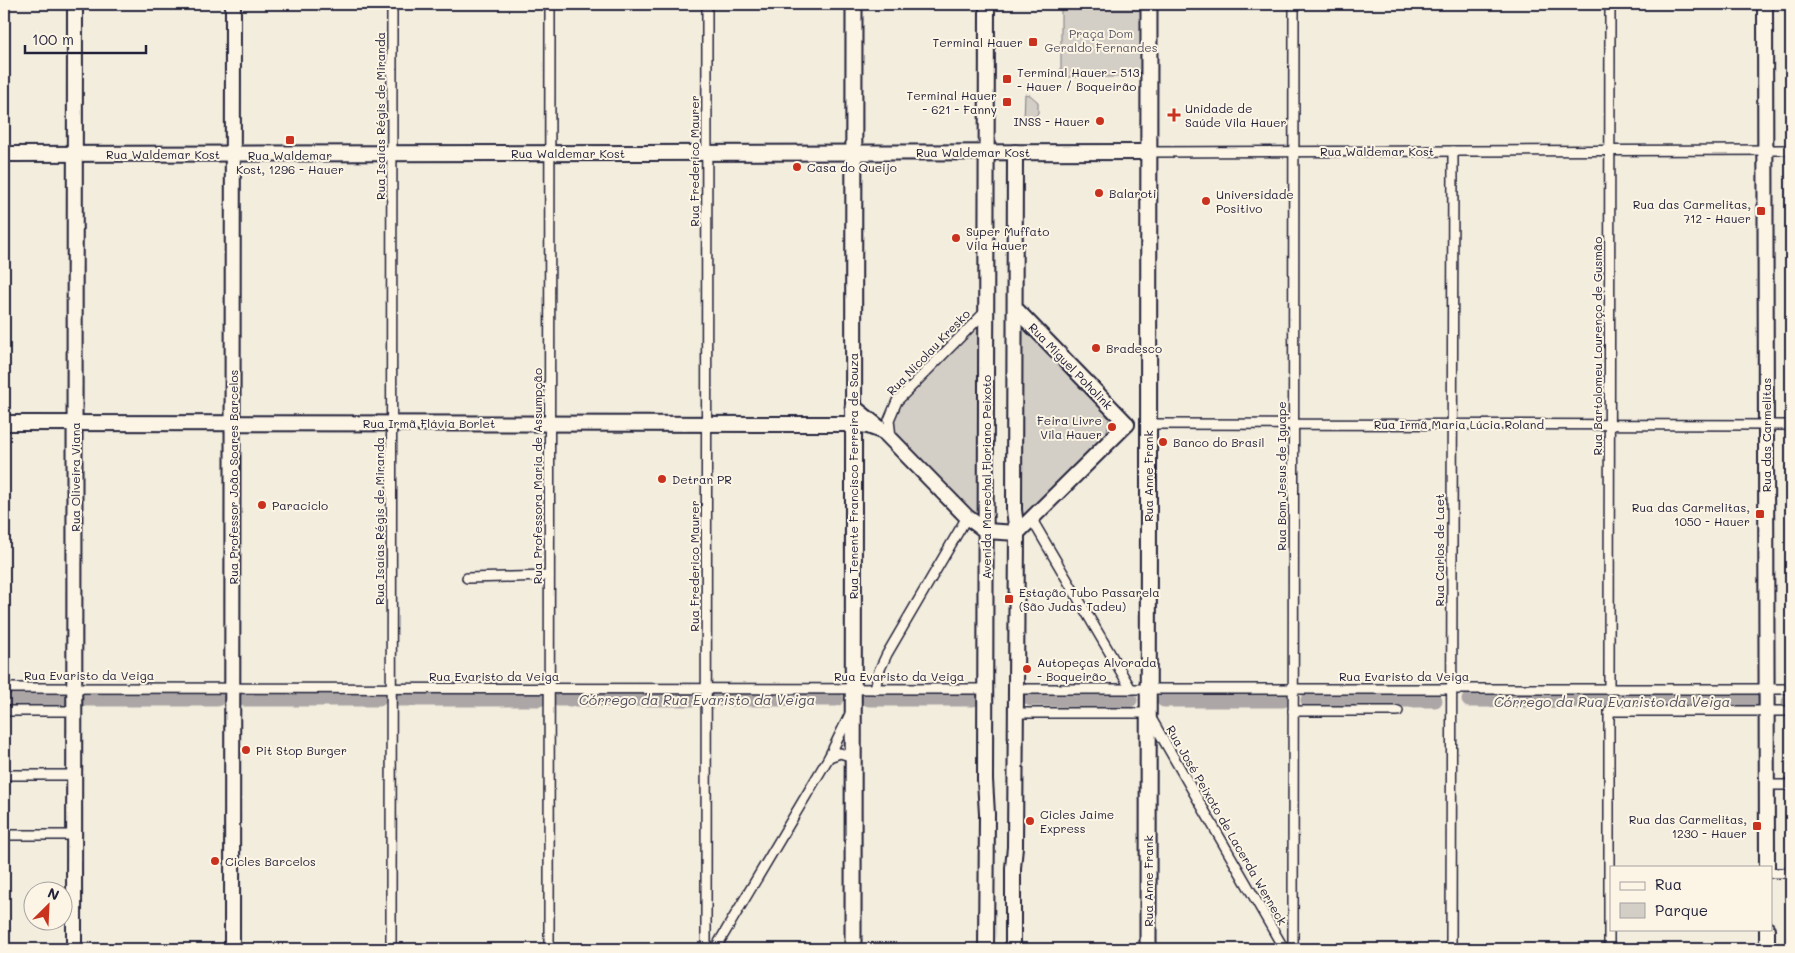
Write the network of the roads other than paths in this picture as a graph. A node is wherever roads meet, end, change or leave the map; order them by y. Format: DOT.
graph roads {
  1 [pos="75,4"];
  2 [pos="233,4"];
  3 [pos="392,4"];
  4 [pos="550,4"];
  5 [pos="707,4"];
  6 [pos="854,4"];
  7 [pos="987,4"];
  8 [pos="1149,4"];
  9 [pos="1294,4"];
  10 [pos="1610,4"];
  11 [pos="1765,4"];
  12 [pos="1610,150"];
  13 [pos="1766,150"];
  14 [pos="1791,150"];
  15 [pos="1294,151"];
  16 [pos="1453,151"];
  17 [pos="854,152"];
  18 [pos="986,152"];
  19 [pos="1016,152"];
  20 [pos="1148,152"];
  21 [pos="550,153"];
  22 [pos="707,153"];
  23 [pos="4,154"];
  24 [pos="75,154"];
  25 [pos="233,154"];
  26 [pos="392,154"];
  27 [pos="1015,308"];
  28 [pos="986,311"];
  29 [pos="853,407"];
  30 [pos="4,423"];
  31 [pos="75,423"];
  32 [pos="233,423"];
  33 [pos="392,423"];
  34 [pos="550,423"];
  35 [pos="707,424"];
  36 [pos="853,424"];
  37 [pos="1126,424"];
  38 [pos="1148,424"];
  39 [pos="1294,424"];
  40 [pos="1452,424"];
  41 [pos="1610,424"];
  42 [pos="1766,424"];
  43 [pos="1791,425"];
  44 [pos="888,437"];
  45 [pos="967,517"];
  46 [pos="1031,518"];
  47 [pos="986,531"];
  48 [pos="1017,533"];
  49 [pos="549,576"];
  50 [pos="467,578"];
  51 [pos="4,688"];
  52 [pos="74,688"];
  53 [pos="233,688"];
  54 [pos="391,688"];
  55 [pos="550,688"];
  56 [pos="853,688"];
  57 [pos="875,688"];
  58 [pos="985,689"];
  59 [pos="1016,689"];
  60 [pos="1131,689"];
  61 [pos="1148,689"];
  62 [pos="1293,689"];
  63 [pos="1452,689"];
  64 [pos="1609,689"];
  65 [pos="1766,689"];
  66 [pos="1791,689"];
  67 [pos="706,691"];
  68 [pos="853,707"];
  69 [pos="4,711"];
  70 [pos="74,711"];
  71 [pos="1293,711"];
  72 [pos="1398,711"];
  73 [pos="1767,711"];
  74 [pos="1791,711"];
  75 [pos="1016,713"];
  76 [pos="1148,713"];
  77 [pos="829,757"];
  78 [pos="853,757"];
  79 [pos="4,775"];
  80 [pos="74,775"];
  81 [pos="1767,785"];
  82 [pos="1791,785"];
  83 [pos="4,835"];
  84 [pos="74,835"];
  85 [pos="1767,866"];
  86 [pos="1772,873"];
  87 [pos="1791,873"];
  88 [pos="1767,930"];
  89 [pos="74,949"];
  90 [pos="232,949"];
  91 [pos="391,949"];
  92 [pos="549,949"];
  93 [pos="706,949"];
  94 [pos="715,949"];
  95 [pos="853,949"];
  96 [pos="986,949"];
  97 [pos="1013,949"];
  98 [pos="1148,949"];
  99 [pos="1284,949"];
  100 [pos="1293,949"];
  101 [pos="1451,949"];
  102 [pos="1609,949"];
  103 [pos="1767,949"];
  1 -- 24 [label="street, Rua Oliveira Viana"];
  2 -- 25 [label="street, Rua Professor João Soares Barcelos"];
  3 -- 26 [label="street, Rua Isaías Régis de Miranda"];
  4 -- 21 [label="street, Rua Professora Maria de Assumpção"];
  5 -- 22 [label="street, Rua Frederico Maurer"];
  6 -- 17 [label="main road, Rua Tenente Francisco Ferreira de Souza"];
  7 -- 18 [label="street, Avenida Marechal Floriano Peixoto"];
  8 -- 20 [label="main road, Rua Anne Frank"];
  9 -- 15 [label="street, Rua Bom Jesus de Iguape"];
  10 -- 12 [label="street, Rua Bartolomeu Lourenço de Gusmão"];
  11 -- 13 [label="street, Rua das Carmelitas"];
  12 -- 13 [label="street, Rua Waldemar Kost"];
  12 -- 16 [label="street, Rua Waldemar Kost"];
  12 -- 41 [label="street, Rua Bartolomeu Lourenço de Gusmão"];
  13 -- 14 [label="street, Rua Waldemar Kost"];
  13 -- 42 [label="street, Rua das Carmelitas"];
  15 -- 16 [label="street, Rua Waldemar Kost"];
  15 -- 20 [label="street, Rua Waldemar Kost"];
  15 -- 39 [label="street, Rua Bom Jesus de Iguape"];
  16 -- 40 [label="street, Rua Carlos de Laet"];
  17 -- 18 [label="street, Rua Waldemar Kost"];
  17 -- 22 [label="street, Rua Waldemar Kost"];
  17 -- 29 [label="main road, Rua Tenente Francisco Ferreira de Souza"];
  18 -- 19 [label="street, Rua Waldemar Kost"];
  18 -- 28 [label="street, Avenida Marechal Floriano Peixoto"];
  19 -- 20 [label="street, Rua Waldemar Kost"];
  19 -- 27 [label="street"];
  20 -- 38 [label="main road, Rua Anne Frank"];
  21 -- 22 [label="street, Rua Waldemar Kost"];
  21 -- 26 [label="street, Rua Waldemar Kost"];
  21 -- 34 [label="street, Rua Professora Maria de Assumpção"];
  22 -- 35 [label="street, Rua Frederico Maurer"];
  23 -- 24 [label="street, Rua Waldemar Kost"];
  24 -- 25 [label="street, Rua Waldemar Kost"];
  24 -- 31 [label="street, Rua Oliveira Viana"];
  25 -- 26 [label="street, Rua Waldemar Kost"];
  25 -- 32 [label="street, Rua Professor João Soares Barcelos"];
  26 -- 33 [label="street, Rua Isaías Régis de Miranda"];
  27 -- 37 [label="street, Rua Miguel Poholink"];
  27 -- 48 [label="street"];
  28 -- 44 [label="street, Rua Nicolau Kresko"];
  28 -- 47 [label="street, Avenida Marechal Floriano Peixoto"];
  29 -- 36 [label="main road, Rua Tenente Francisco Ferreira de Souza"];
  29 -- 44 [label="main road"];
  30 -- 31 [label="street, Rua Irmã Flávia Borlet"];
  31 -- 32 [label="street, Rua Irmã Flávia Borlet"];
  31 -- 52 [label="street, Rua Oliveira Viana"];
  32 -- 33 [label="street, Rua Irmã Flávia Borlet"];
  32 -- 53 [label="street, Rua Professor João Soares Barcelos"];
  33 -- 34 [label="street, Rua Irmã Flávia Borlet"];
  33 -- 54 [label="street, Rua Isaías Régis de Miranda"];
  34 -- 35 [label="street, Rua Irmã Flávia Borlet"];
  34 -- 49 [label="street, Rua Professora Maria de Assumpção"];
  35 -- 36 [label="street, Rua Irmã Flávia Borlet"];
  35 -- 67 [label="street, Rua Frederico Maurer"];
  36 -- 44 [label="street, Rua Irmã Flávia Borlet"];
  36 -- 56 [label="main road, Rua Tenente Francisco Ferreira de Souza"];
  37 -- 38 [label="street, Rua Irmã Maria Lúcia Roland"];
  37 -- 46 [label="street"];
  38 -- 39 [label="street, Rua Irmã Maria Lúcia Roland"];
  38 -- 61 [label="main road, Rua Anne Frank"];
  39 -- 40 [label="street, Rua Irmã Maria Lúcia Roland"];
  39 -- 62 [label="street, Rua Bom Jesus de Iguape"];
  40 -- 41 [label="street, Rua Irmã Maria Lúcia Roland"];
  40 -- 63 [label="street, Rua Carlos de Laet"];
  41 -- 42 [label="street, Rua Irmã Maria Lúcia Roland"];
  41 -- 64 [label="street, Rua Bartolomeu Lourenço de Gusmão"];
  42 -- 43 [label="street, Rua Irmã Maria Lúcia Roland"];
  42 -- 65 [label="street, Rua das Carmelitas"];
  44 -- 45 [label="street"];
  45 -- 47 [label="street"];
  45 -- 57 [label="street"];
  46 -- 48 [label="street"];
  46 -- 60 [label="street"];
  47 -- 48 [label="street"];
  47 -- 58 [label="street, Avenida Marechal Floriano Peixoto"];
  48 -- 59 [label="street"];
  49 -- 50 [label="street"];
  49 -- 55 [label="street, Rua Professora Maria de Assumpção"];
  51 -- 52 [label="street, Rua Evaristo da Veiga"];
  52 -- 53 [label="street, Rua Evaristo da Veiga"];
  52 -- 70 [label="street, Rua Oliveira Viana"];
  53 -- 54 [label="street, Rua Evaristo da Veiga"];
  53 -- 90 [label="street, Rua Professor João Soares Barcelos"];
  54 -- 55 [label="street, Rua Evaristo da Veiga"];
  54 -- 91 [label="street, Rua Isaías Régis de Miranda"];
  55 -- 67 [label="street, Rua Evaristo da Veiga"];
  55 -- 92 [label="street, Rua Professora Maria de Assumpção"];
  56 -- 57 [label="street, Rua Evaristo da Veiga"];
  56 -- 67 [label="street, Rua Evaristo da Veiga"];
  56 -- 68 [label="main road, Rua Tenente Francisco Ferreira de Souza"];
  57 -- 58 [label="street, Rua Evaristo da Veiga"];
  58 -- 96 [label="street, Avenida Marechal Floriano Peixoto"];
  59 -- 60 [label="street, Rua Evaristo da Veiga"];
  59 -- 75 [label="street"];
  60 -- 61 [label="street, Rua Evaristo da Veiga"];
  61 -- 62 [label="street, Rua Evaristo da Veiga"];
  61 -- 76 [label="main road, Rua Anne Frank"];
  62 -- 63 [label="street, Rua Evaristo da Veiga"];
  62 -- 71 [label="street, Rua Bom Jesus de Iguape"];
  63 -- 64 [label="street, Rua Evaristo da Veiga"];
  63 -- 101 [label="street, Rua Carlos de Laet"];
  64 -- 65 [label="street, Rua Evaristo da Veiga"];
  65 -- 66 [label="street, Rua Evaristo da Veiga"];
  65 -- 73 [label="street, Rua das Carmelitas"];
  67 -- 93 [label="street, Rua Frederico Maurer"];
  68 -- 77 [label="street"];
  68 -- 78 [label="main road, Rua Tenente Francisco Ferreira de Souza"];
  69 -- 70 [label="street"];
  70 -- 80 [label="street, Rua Oliveira Viana"];
  71 -- 72 [label="street"];
  71 -- 100 [label="street, Rua Bom Jesus de Iguape"];
  73 -- 74 [label="street"];
  73 -- 81 [label="street, Rua das Carmelitas"];
  73 -- 102 [label="street"];
  75 -- 76 [label="street"];
  75 -- 97 [label="street"];
  76 -- 98 [label="main road, Rua Anne Frank"];
  76 -- 99 [label="street, Rua José Peixoto de Lacerda Werneck"];
  77 -- 78 [label="street"];
  77 -- 94 [label="street"];
  78 -- 95 [label="main road, Rua Tenente Francisco Ferreira de Souza"];
  79 -- 80 [label="street"];
  80 -- 84 [label="street, Rua Oliveira Viana"];
  81 -- 82 [label="street"];
  81 -- 85 [label="street, Rua das Carmelitas"];
  83 -- 84 [label="street"];
  84 -- 89 [label="street, Rua Oliveira Viana"];
  86 -- 87 [label="street"];
  88 -- 103 [label="street"];
}
